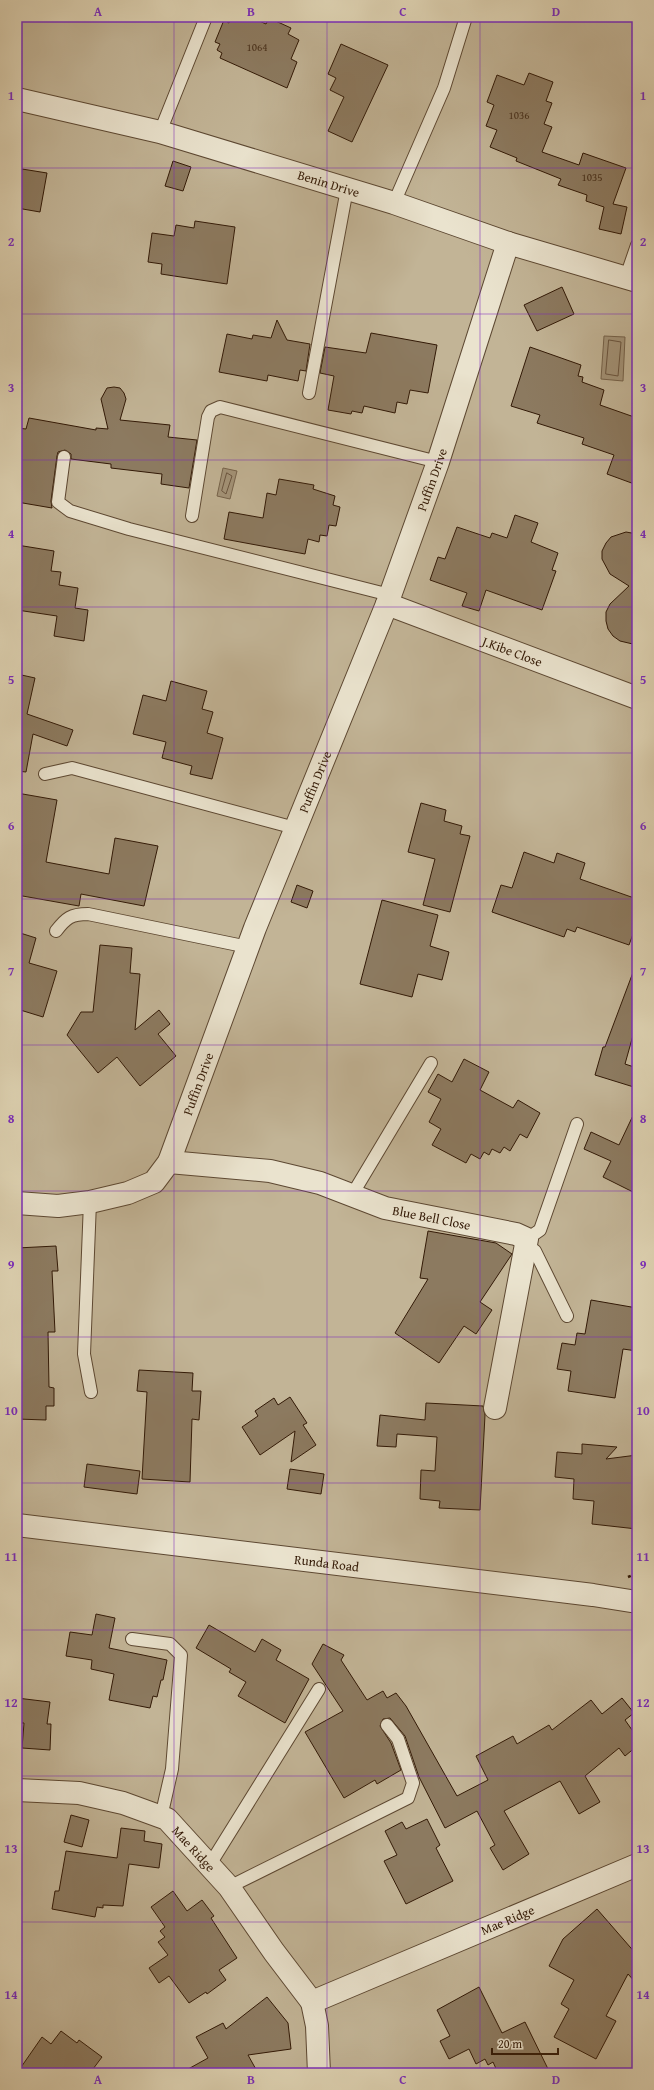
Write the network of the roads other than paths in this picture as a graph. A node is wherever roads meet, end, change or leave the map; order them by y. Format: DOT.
graph roads {
  1 [pos="206,17"];
  2 [pos="466,17"];
  3 [pos="17,99"];
  4 [pos="160,132"];
  5 [pos="347,189"];
  6 [pos="394,203"];
  7 [pos="508,243"];
  8 [pos="637,245"];
  9 [pos="632,279"];
  10 [pos="309,393"];
  11 [pos="64,457"];
  12 [pos="438,462"];
  13 [pos="192,516"];
  14 [pos="388,600"];
  15 [pos="637,698"];
  16 [pos="45,774"];
  17 [pos="295,828"];
  18 [pos="56,931"];
  19 [pos="248,947"];
  20 [pos="431,1063"];
  21 [pos="577,1124"];
  22 [pos="169,1162"];
  23 [pos="352,1195"];
  24 [pos="90,1202"];
  25 [pos="17,1203"];
  26 [pos="527,1239"];
  27 [pos="567,1316"];
  28 [pos="91,1392"];
  29 [pos="494,1408"];
  30 [pos="17,1525"];
  31 [pos="637,1602"];
  32 [pos="132,1639"];
  33 [pos="319,1690"];
  34 [pos="387,1725"];
  35 [pos="17,1790"];
  36 [pos="161,1817"];
  37 [pos="637,1865"];
  38 [pos="209,1866"];
  39 [pos="229,1887"];
  40 [pos="312,2002"];
  41 [pos="319,2073"];
  1 -- 4 [label="lane"];
  2 -- 6 [label="lane"];
  3 -- 4 [label="street, Benin Drive"];
  4 -- 5 [label="street, Benin Drive"];
  5 -- 6 [label="street, Benin Drive"];
  5 -- 10 [label="lane"];
  6 -- 7 [label="street, Benin Drive"];
  7 -- 9 [label="street, Benin Drive"];
  7 -- 12 [label="street, Puffin Drive"];
  8 -- 9 [label="lane"];
  11 -- 14 [label="lane"];
  12 -- 13 [label="lane"];
  12 -- 14 [label="street, Puffin Drive"];
  14 -- 15 [label="street, J.Kibe Close"];
  14 -- 17 [label="street, Puffin Drive"];
  16 -- 17 [label="lane"];
  17 -- 19 [label="street, Puffin Drive"];
  18 -- 19 [label="lane"];
  19 -- 22 [label="street, Puffin Drive"];
  20 -- 23 [label="lane"];
  21 -- 26 [label="lane"];
  22 -- 23 [label="street, Blue Bell Close"];
  22 -- 24 [label="street, Puffin Drive"];
  23 -- 26 [label="street, Blue Bell Close"];
  24 -- 25 [label="street, Puffin Drive"];
  24 -- 28 [label="lane"];
  26 -- 27 [label="lane"];
  26 -- 29 [label="street"];
  30 -- 31 [label="street, Runda Road"];
  32 -- 36 [label="lane"];
  33 -- 38 [label="lane"];
  34 -- 39 [label="lane"];
  35 -- 36 [label="street, Mae Ridge"];
  36 -- 38 [label="street, Mae Ridge"];
  37 -- 40 [label="street, Mae Ridge"];
  38 -- 39 [label="street, Mae Ridge"];
  39 -- 40 [label="street, Mae Ridge"];
  40 -- 41 [label="street, Mae Ridge"];
}
